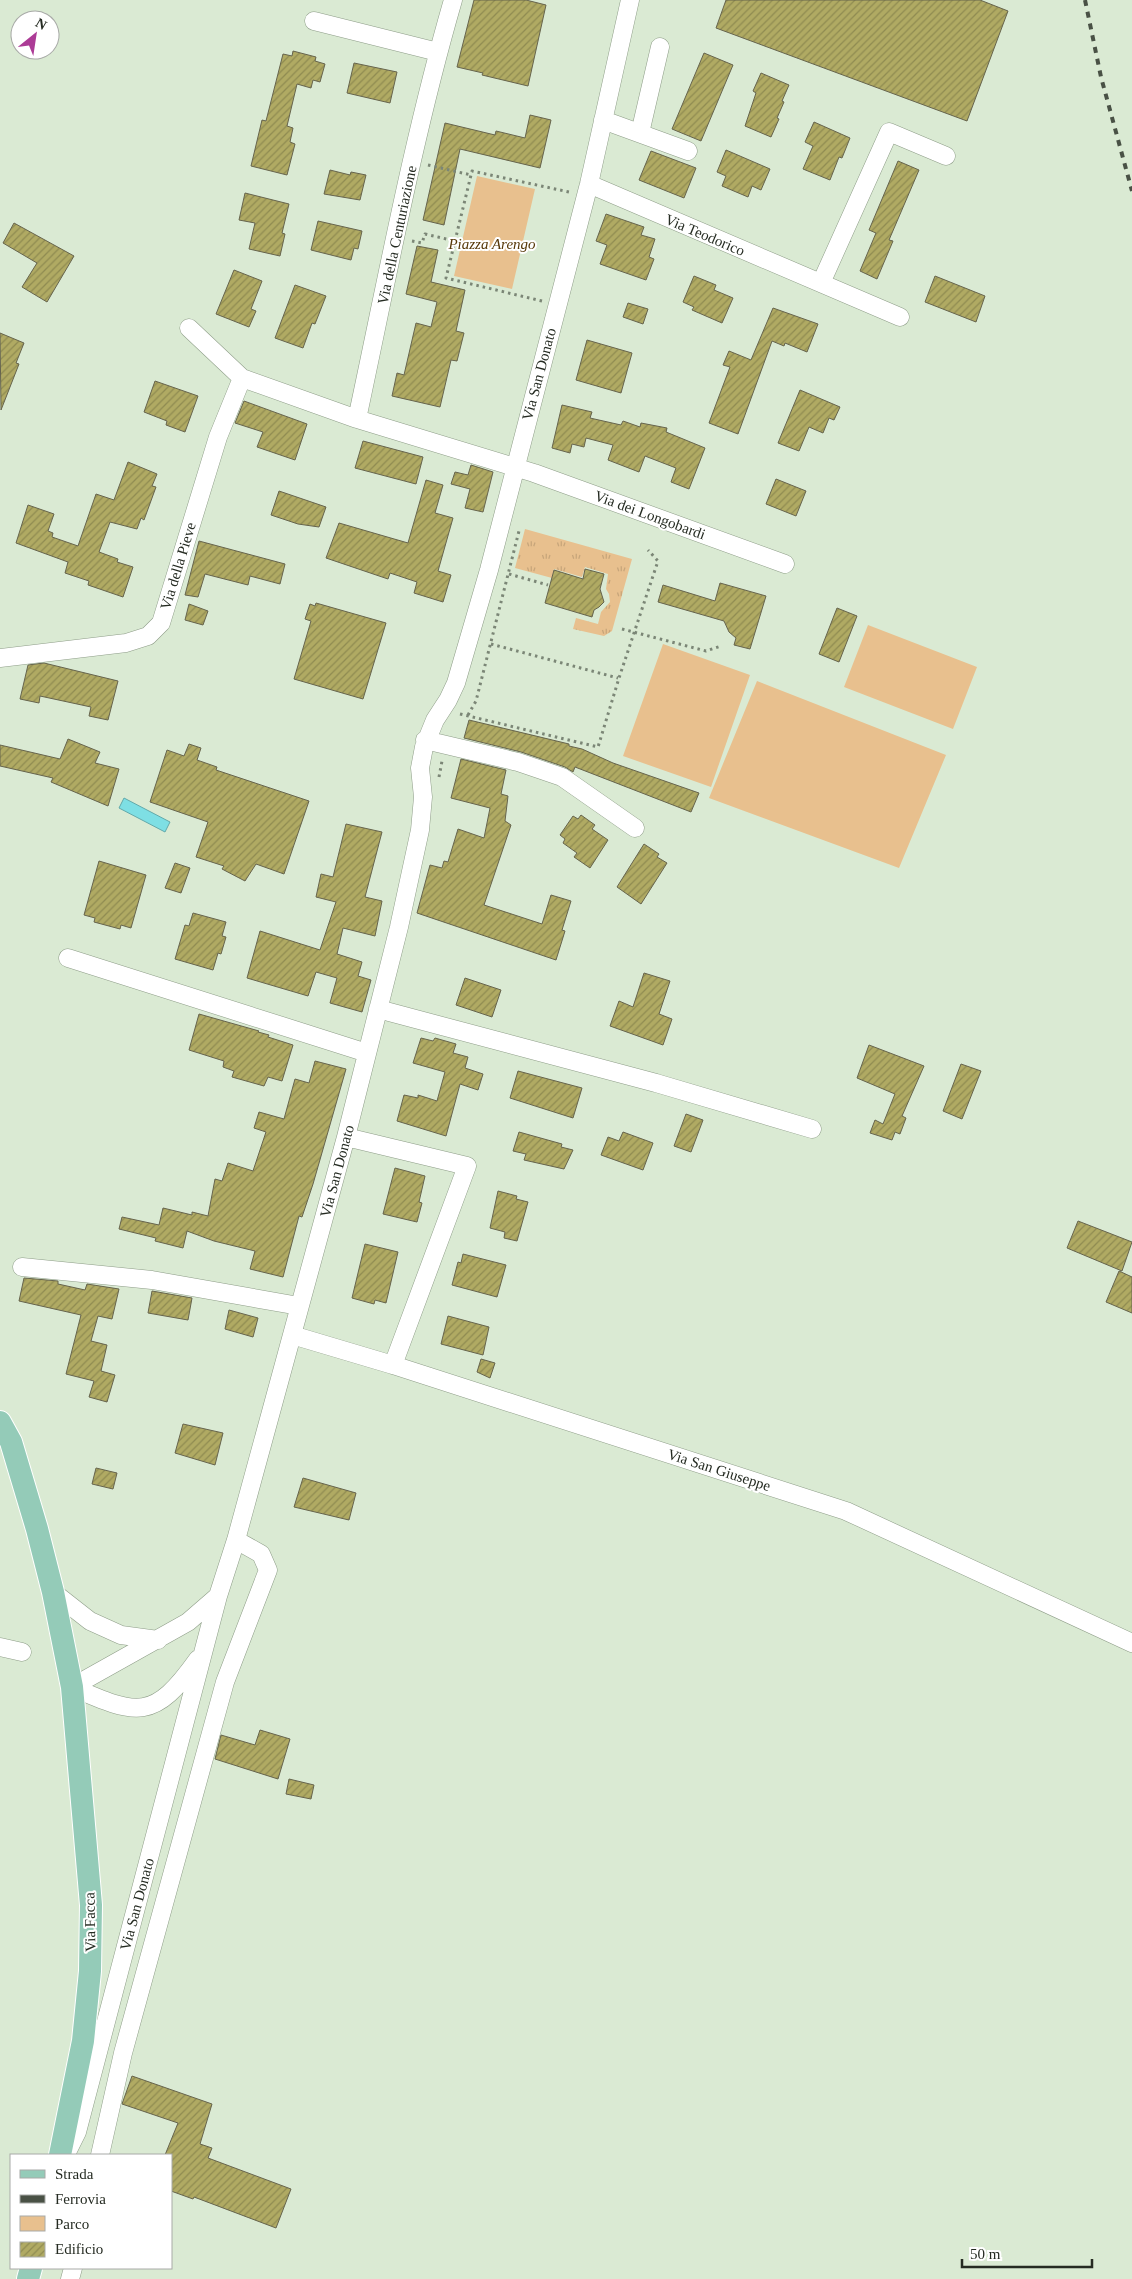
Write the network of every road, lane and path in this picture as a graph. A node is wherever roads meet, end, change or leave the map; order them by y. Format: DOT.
graph roads {
  1 [pos="453,0"];
  2 [pos="625,1"];
  3 [pos="314,21"];
  4 [pos="660,47"];
  5 [pos="438,52"];
  6 [pos="603,120"];
  7 [pos="640,133"];
  8 [pos="688,151"];
  9 [pos="946,156"];
  10 [pos="424,164"];
  11 [pos="471,175"];
  12 [pos="589,184"];
  13 [pos="569,192"];
  14 [pos="407,240"];
  15 [pos="455,241"];
  16 [pos="821,283"];
  17 [pos="542,300"];
  18 [pos="900,317"];
  19 [pos="189,328"];
  20 [pos="242,378"];
  21 [pos="357,419"];
  22 [pos="515,468"];
  23 [pos="520,528"];
  24 [pos="648,550"];
  25 [pos="785,564"];
  26 [pos="509,574"];
  27 [pos="548,585"];
  28 [pos="622,629"];
  29 [pos="634,632"];
  30 [pos="491,644"];
  31 [pos="721,646"];
  32 [pos="0,658"];
  33 [pos="618,678"];
  34 [pos="460,714"];
  35 [pos="468,715"];
  36 [pos="426,740"];
  37 [pos="635,828"];
  38 [pos="68,958"];
  39 [pos="378,1009"];
  40 [pos="367,1053"];
  41 [pos="812,1129"];
  42 [pos="346,1137"];
  43 [pos="22,1267"];
  44 [pos="300,1306"];
  45 [pos="292,1335"];
  46 [pos="393,1365"];
  47 [pos="0,1422"];
  48 [pos="236,1540"];
  49 [pos="53,1592"];
  50 [pos="218,1596"];
  51 [pos="158,1640"];
  52 [pos="1132,1643"];
  53 [pos="0,1647"];
  54 [pos="204,1650"];
  55 [pos="22,1652"];
  56 [pos="72,1687"];
  57 [pos="60,2154"];
  58 [pos="66,2154"];
  59 [pos="100,2154"];
  1 -- 5 [label="street, Via della Centuriazione"];
  2 -- 6 [label="street, Via San Donato"];
  3 -- 5 [label="street"];
  4 -- 7 [label="street"];
  5 -- 21 [label="street, Via della Centuriazione"];
  6 -- 7 [label="street"];
  6 -- 12 [label="street, Via San Donato"];
  7 -- 8 [label="street"];
  9 -- 16 [label="street"];
  10 -- 11 [label="path"];
  11 -- 13 [label="path"];
  11 -- 15 [label="path"];
  12 -- 16 [label="street, Via Teodorico"];
  12 -- 22 [label="street, Via San Donato"];
  14 -- 15 [label="path"];
  15 -- 17 [label="path"];
  16 -- 18 [label="street, Via Teodorico"];
  19 -- 20 [label="street"];
  20 -- 21 [label="street"];
  20 -- 32 [label="street, Via della Pieve"];
  21 -- 22 [label="street"];
  22 -- 25 [label="street, Via dei Longobardi"];
  22 -- 36 [label="street, Via San Donato"];
  23 -- 26 [label="path"];
  24 -- 29 [label="path"];
  26 -- 27 [label="path"];
  26 -- 30 [label="path"];
  28 -- 29 [label="path"];
  29 -- 31 [label="path"];
  29 -- 33 [label="path"];
  30 -- 33 [label="path"];
  30 -- 35 [label="path"];
  33 -- 35 [label="path"];
  34 -- 35 [label="path"];
  36 -- 37 [label="street"];
  36 -- 39 [label="street, Via San Donato"];
  38 -- 40 [label="street"];
  39 -- 40 [label="street, Via San Donato"];
  39 -- 41 [label="street"];
  40 -- 42 [label="street, Via San Donato"];
  42 -- 44 [label="street, Via San Donato"];
  42 -- 46 [label="street"];
  43 -- 44 [label="street"];
  44 -- 45 [label="street, Via San Donato"];
  45 -- 46 [label="street, Via San Giuseppe"];
  45 -- 48 [label="street, Via San Donato"];
  46 -- 52 [label="street, Via San Giuseppe"];
  47 -- 49 [label="main road, Via Facca"];
  48 -- 50 [label="street, Via San Donato"];
  48 -- 59 [label="street"];
  49 -- 51 [label="street"];
  49 -- 56 [label="main road, Via Facca"];
  50 -- 51 [label="street"];
  50 -- 54 [label="street, Via San Donato"];
  51 -- 56 [label="street"];
  53 -- 55 [label="street"];
  54 -- 56 [label="street, Via San Donato"];
  54 -- 58 [label="street, Via San Donato"];
  56 -- 57 [label="main road, Via Facca"];
}
